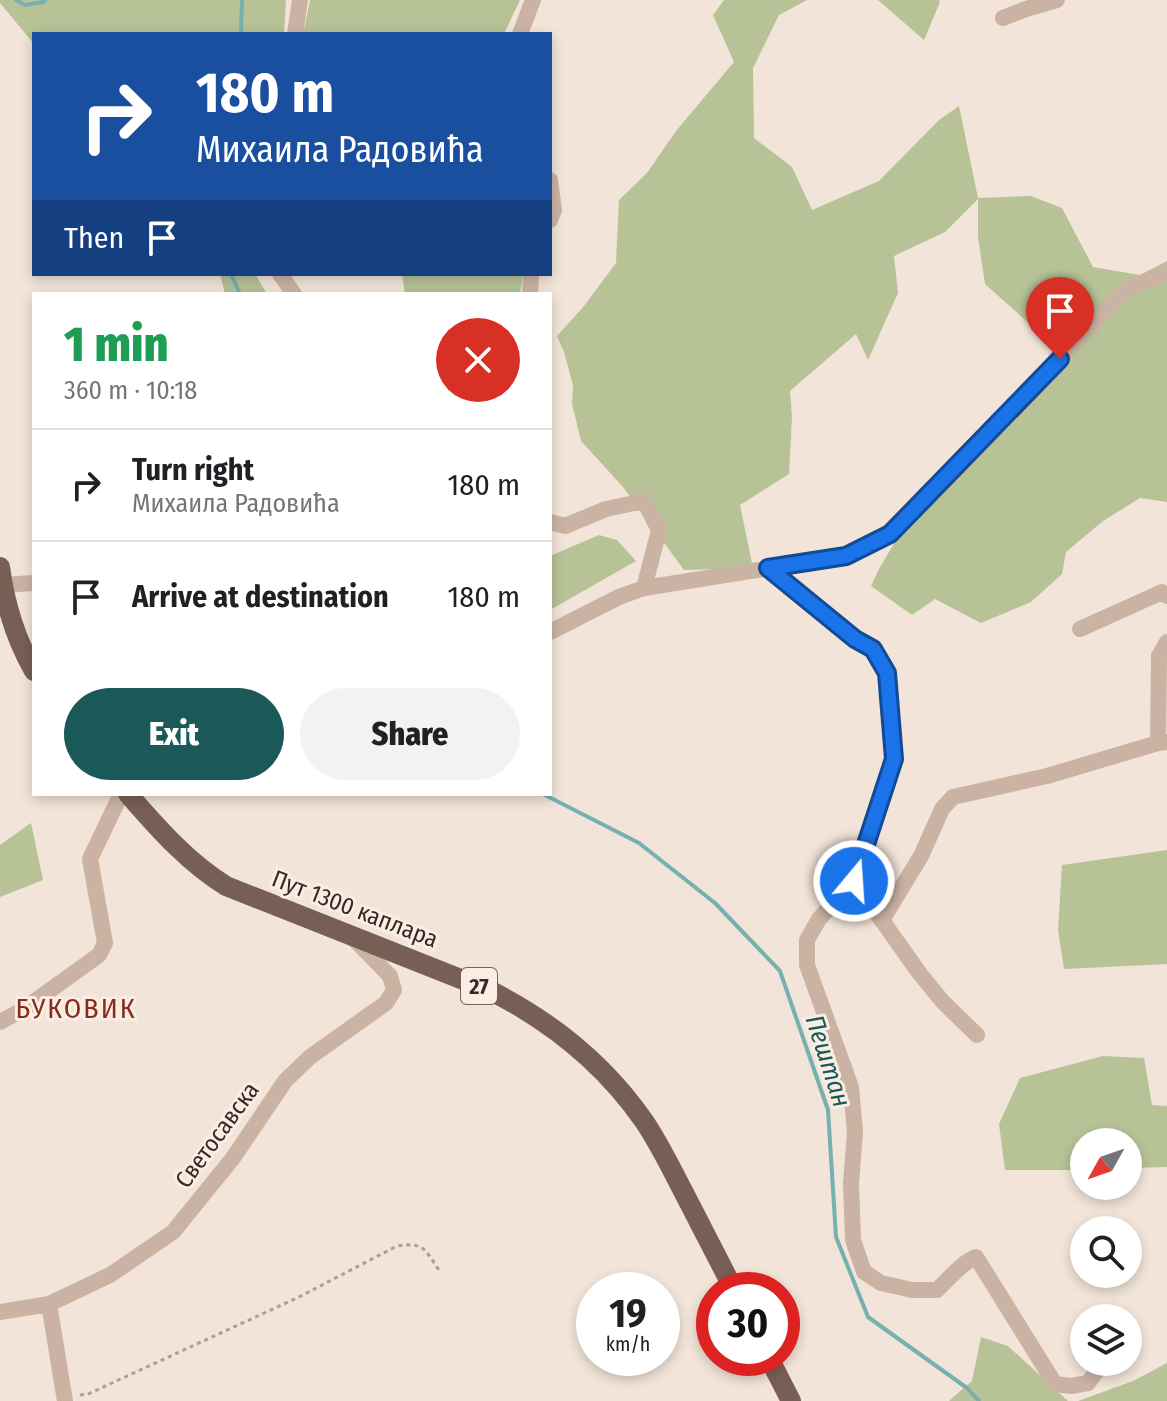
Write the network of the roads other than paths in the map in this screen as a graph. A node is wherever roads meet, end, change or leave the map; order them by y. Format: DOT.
graph roads {
  1 [pos="300,0"];
  2 [pos="533,0"];
  3 [pos="1057,0"];
  4 [pos="1003,18"];
  5 [pos="295,32"];
  6 [pos="521,32"];
  7 [pos="552,195"];
  8 [pos="552,215"];
  9 [pos="1167,272"];
  10 [pos="552,523"];
  11 [pos="768,568"];
  12 [pos="1,576"];
  13 [pos="32,583"];
  14 [pos="644,588"];
  15 [pos="1167,596"];
  16 [pos="1080,629"];
  17 [pos="552,631"];
  18 [pos="1167,642"];
  19 [pos="32,667"];
  20 [pos="1162,742"];
  21 [pos="120,796"];
  22 [pos="130,796"];
  23 [pos="854,881"];
  24 [pos="882,920"];
  25 [pos="351,935"];
  26 [pos="0,1022"];
  27 [pos="977,1035"];
  28 [pos="725,1272"];
  29 [pos="49,1304"];
  30 [pos="0,1312"];
  31 [pos="778,1376"];
  32 [pos="1093,1376"];
  33 [pos="65,1401"];
  34 [pos="791,1401"];
  1 -- 5 [label="street"];
  2 -- 6 [label="street"];
  3 -- 4 [label="street"];
  7 -- 8 [label="street"];
  9 -- 11 [label="street"];
  10 -- 14 [label="street"];
  11 -- 14 [label="street"];
  11 -- 23 [label="street"];
  12 -- 13 [label="street"];
  12 -- 19 [label="main road"];
  14 -- 17 [label="street"];
  15 -- 16 [label="street"];
  18 -- 20 [label="street"];
  20 -- 24 [label="street"];
  21 -- 26 [label="street"];
  22 -- 25 [label="main road, Пут 1300 каплара / 27"];
  23 -- 24 [label="street"];
  23 -- 32 [label="street"];
  24 -- 27 [label="street"];
  25 -- 28 [label="main road, Пут 1300 каплара / 27"];
  25 -- 29 [label="street, Светосавска"];
  29 -- 30 [label="street, Светосавска"];
  29 -- 33 [label="street"];
  31 -- 34 [label="main road"];
}
